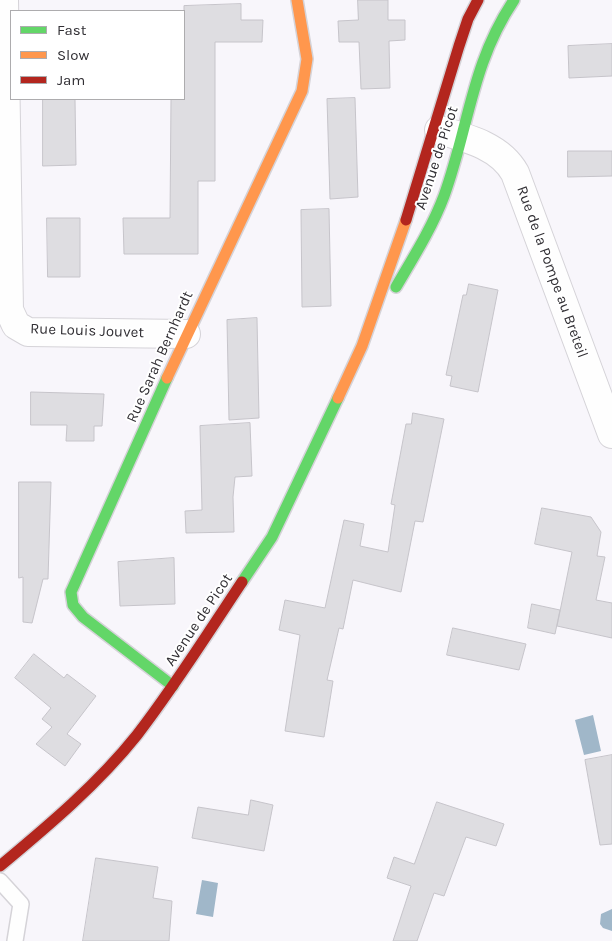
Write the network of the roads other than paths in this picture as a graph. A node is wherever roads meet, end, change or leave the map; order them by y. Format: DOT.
graph roads {
  1 [pos="4,0"];
  2 [pos="297,0"];
  3 [pos="478,0"];
  4 [pos="514,0"];
  5 [pos="499,2"];
  6 [pos="461,3"];
  7 [pos="468,19"];
  8 [pos="490,39"];
  9 [pos="435,129"];
  10 [pos="462,136"];
  11 [pos="186,334"];
  12 [pos="362,346"];
  13 [pos="612,434"];
  14 [pos="173,686"];
  15 [pos="0,866"];
  16 [pos="0,881"];
  17 [pos="15,941"];
  1 -- 11 [label="street, Rue Louis Jouvet"];
  2 -- 11 [label="street, Rue Sarah Bernhardt"];
  3 -- 7 [label="street, Avenue de Picot"];
  4 -- 8 [label="street, Avenue de Picot"];
  5 -- 8 [label="street"];
  6 -- 7 [label="street"];
  7 -- 9 [label="street, Avenue de Picot"];
  8 -- 10 [label="street, Avenue de Picot"];
  9 -- 10 [label="street, Rue de la Pompe au Breteil"];
  9 -- 12 [label="street, Avenue de Picot"];
  10 -- 12 [label="street, Avenue de Picot"];
  10 -- 13 [label="street, Rue de la Pompe au Breteil"];
  11 -- 14 [label="street, Rue Sarah Bernhardt"];
  12 -- 14 [label="street, Avenue de Picot"];
  14 -- 15 [label="street, Avenue de Picot"];
  16 -- 17 [label="lane"];
}
